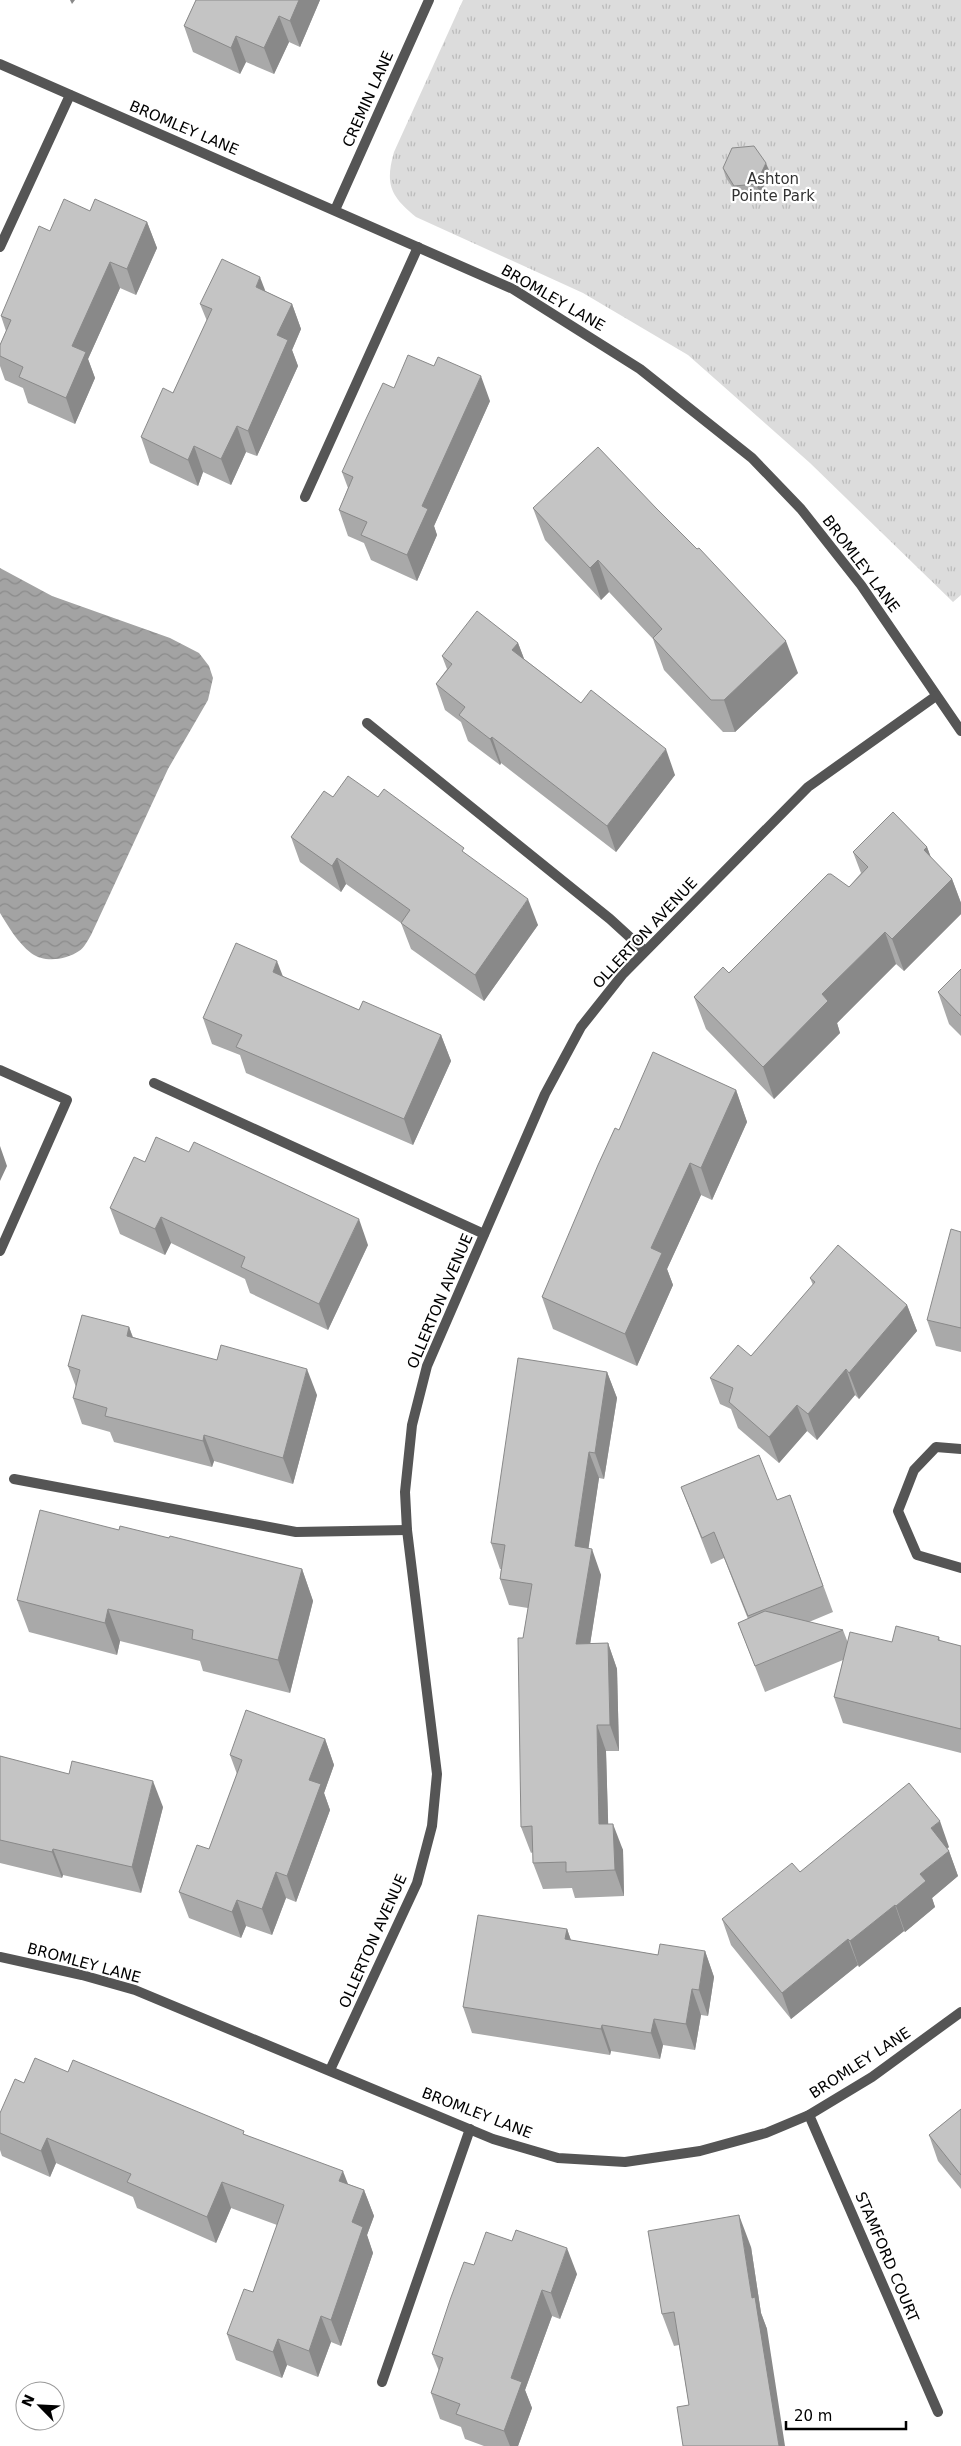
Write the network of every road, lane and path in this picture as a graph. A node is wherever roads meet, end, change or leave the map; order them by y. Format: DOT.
graph roads {
  1 [pos="429,0"];
  2 [pos="0,64"];
  3 [pos="70,95"];
  4 [pos="335,210"];
  5 [pos="0,247"];
  6 [pos="418,247"];
  7 [pos="305,497"];
  8 [pos="936,696"];
  9 [pos="366,723"];
  10 [pos="961,731"];
  11 [pos="646,951"];
  12 [pos="0,1070"];
  13 [pos="154,1083"];
  14 [pos="484,1234"];
  15 [pos="0,1251"];
  16 [pos="961,1449"];
  17 [pos="14,1479"];
  18 [pos="407,1530"];
  19 [pos="961,1568"];
  20 [pos="0,1957"];
  21 [pos="961,2012"];
  22 [pos="330,2070"];
  23 [pos="809,2114"];
  24 [pos="470,2129"];
  25 [pos="382,2382"];
  26 [pos="938,2412"];
  1 -- 4 [label="street, CREMIN LANE"];
  2 -- 3 [label="street, BROMLEY LANE"];
  3 -- 4 [label="street, BROMLEY LANE"];
  3 -- 5 [label="street"];
  4 -- 6 [label="street, BROMLEY LANE"];
  6 -- 7 [label="street"];
  6 -- 8 [label="street, BROMLEY LANE"];
  8 -- 10 [label="street, BROMLEY LANE"];
  8 -- 11 [label="street, OLLERTON AVENUE"];
  9 -- 11 [label="street"];
  11 -- 14 [label="street, OLLERTON AVENUE"];
  12 -- 15 [label="street"];
  13 -- 14 [label="street"];
  14 -- 18 [label="street, OLLERTON AVENUE"];
  16 -- 19 [label="street"];
  17 -- 18 [label="street"];
  18 -- 22 [label="street, OLLERTON AVENUE"];
  20 -- 22 [label="street, BROMLEY LANE"];
  21 -- 23 [label="street, BROMLEY LANE"];
  22 -- 24 [label="street, BROMLEY LANE"];
  23 -- 24 [label="street, BROMLEY LANE"];
  23 -- 26 [label="street, STAMFORD COURT"];
  24 -- 25 [label="street"];
}
